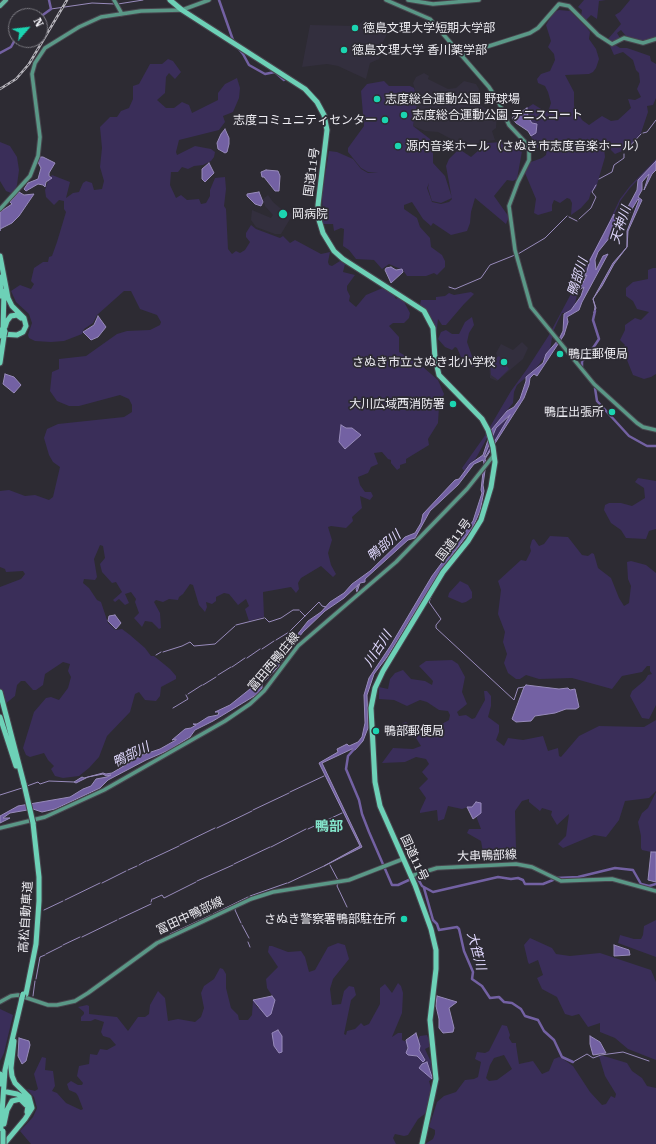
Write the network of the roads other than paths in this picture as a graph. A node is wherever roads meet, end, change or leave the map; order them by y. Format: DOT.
graph roads {
  1 [pos="6,0"];
  2 [pos="114,0"];
  3 [pos="170,0"];
  4 [pos="209,0"];
  5 [pos="386,0"];
  6 [pos="408,0"];
  7 [pos="479,0"];
  8 [pos="0,6"];
  9 [pos="182,10"];
  10 [pos="122,14"];
  11 [pos="656,39"];
  12 [pos="461,55"];
  13 [pos="0,209"];
  14 [pos="0,257"];
  15 [pos="0,277"];
  16 [pos="2,334"];
  17 [pos="1,352"];
  18 [pos="0,363"];
  19 [pos="656,430"];
  20 [pos="491,461"];
  21 [pos="0,692"];
  22 [pos="0,717"];
  23 [pos="22,784"];
  24 [pos="0,828"];
  25 [pos="403,859"];
  26 [pos="412,876"];
  27 [pos="656,891"];
  28 [pos="0,1002"];
  29 [pos="13,1039"];
  30 [pos="0,1064"];
  31 [pos="0,1074"];
  32 [pos="7,1091"];
  33 [pos="28,1113"];
  34 [pos="4,1124"];
  35 [pos="2,1131"];
  36 [pos="0,1140"];
  37 [pos="2,1144"];
  38 [pos="422,1144"];
  1 -- 8 [label="main road"];
  2 -- 10 [label="main road"];
  3 -- 9 [label="highway, 国道11号"];
  4 -- 9 [label="main road"];
  5 -- 12 [label="main road"];
  6 -- 7 [label="main road"];
  9 -- 10 [label="main road"];
  9 -- 20 [label="highway, 国道11号"];
  10 -- 13 [label="main road"];
  11 -- 12 [label="main road"];
  12 -- 19 [label="main road"];
  14 -- 16 [label="highway"];
  14 -- 16 [label="highway"];
  15 -- 16 [label="highway"];
  16 -- 16 [label="highway"];
  16 -- 17 [label="highway"];
  17 -- 18 [label="highway"];
  20 -- 24 [label="main road, 富田西鴨庄線"];
  20 -- 25 [label="highway, 国道11号"];
  21 -- 23 [label="highway, 高松自動車道"];
  22 -- 23 [label="highway, 高松自動車道"];
  23 -- 29 [label="highway, 高松自動車道, bridge"];
  25 -- 26 [label="highway, 国道11号"];
  25 -- 28 [label="main road, 富田中鴨部線"];
  26 -- 27 [label="main road, 大串鴨部線"];
  26 -- 38 [label="highway, 国道11号"];
  29 -- 30 [label="highway"];
  29 -- 33 [label="highway"];
  29 -- 34 [label="highway, 高松自動車道"];
  29 -- 35 [label="highway, 高松自動車道"];
  31 -- 35 [label="highway"];
  32 -- 33 [label="highway"];
  33 -- 34 [label="highway"];
  33 -- 37 [label="highway"];
  34 -- 35 [label="highway, 高松自動車道"];
  35 -- 36 [label="highway, 高松自動車道, bridge"];
  35 -- 37 [label="highway, 高松自動車道, bridge"];
}
